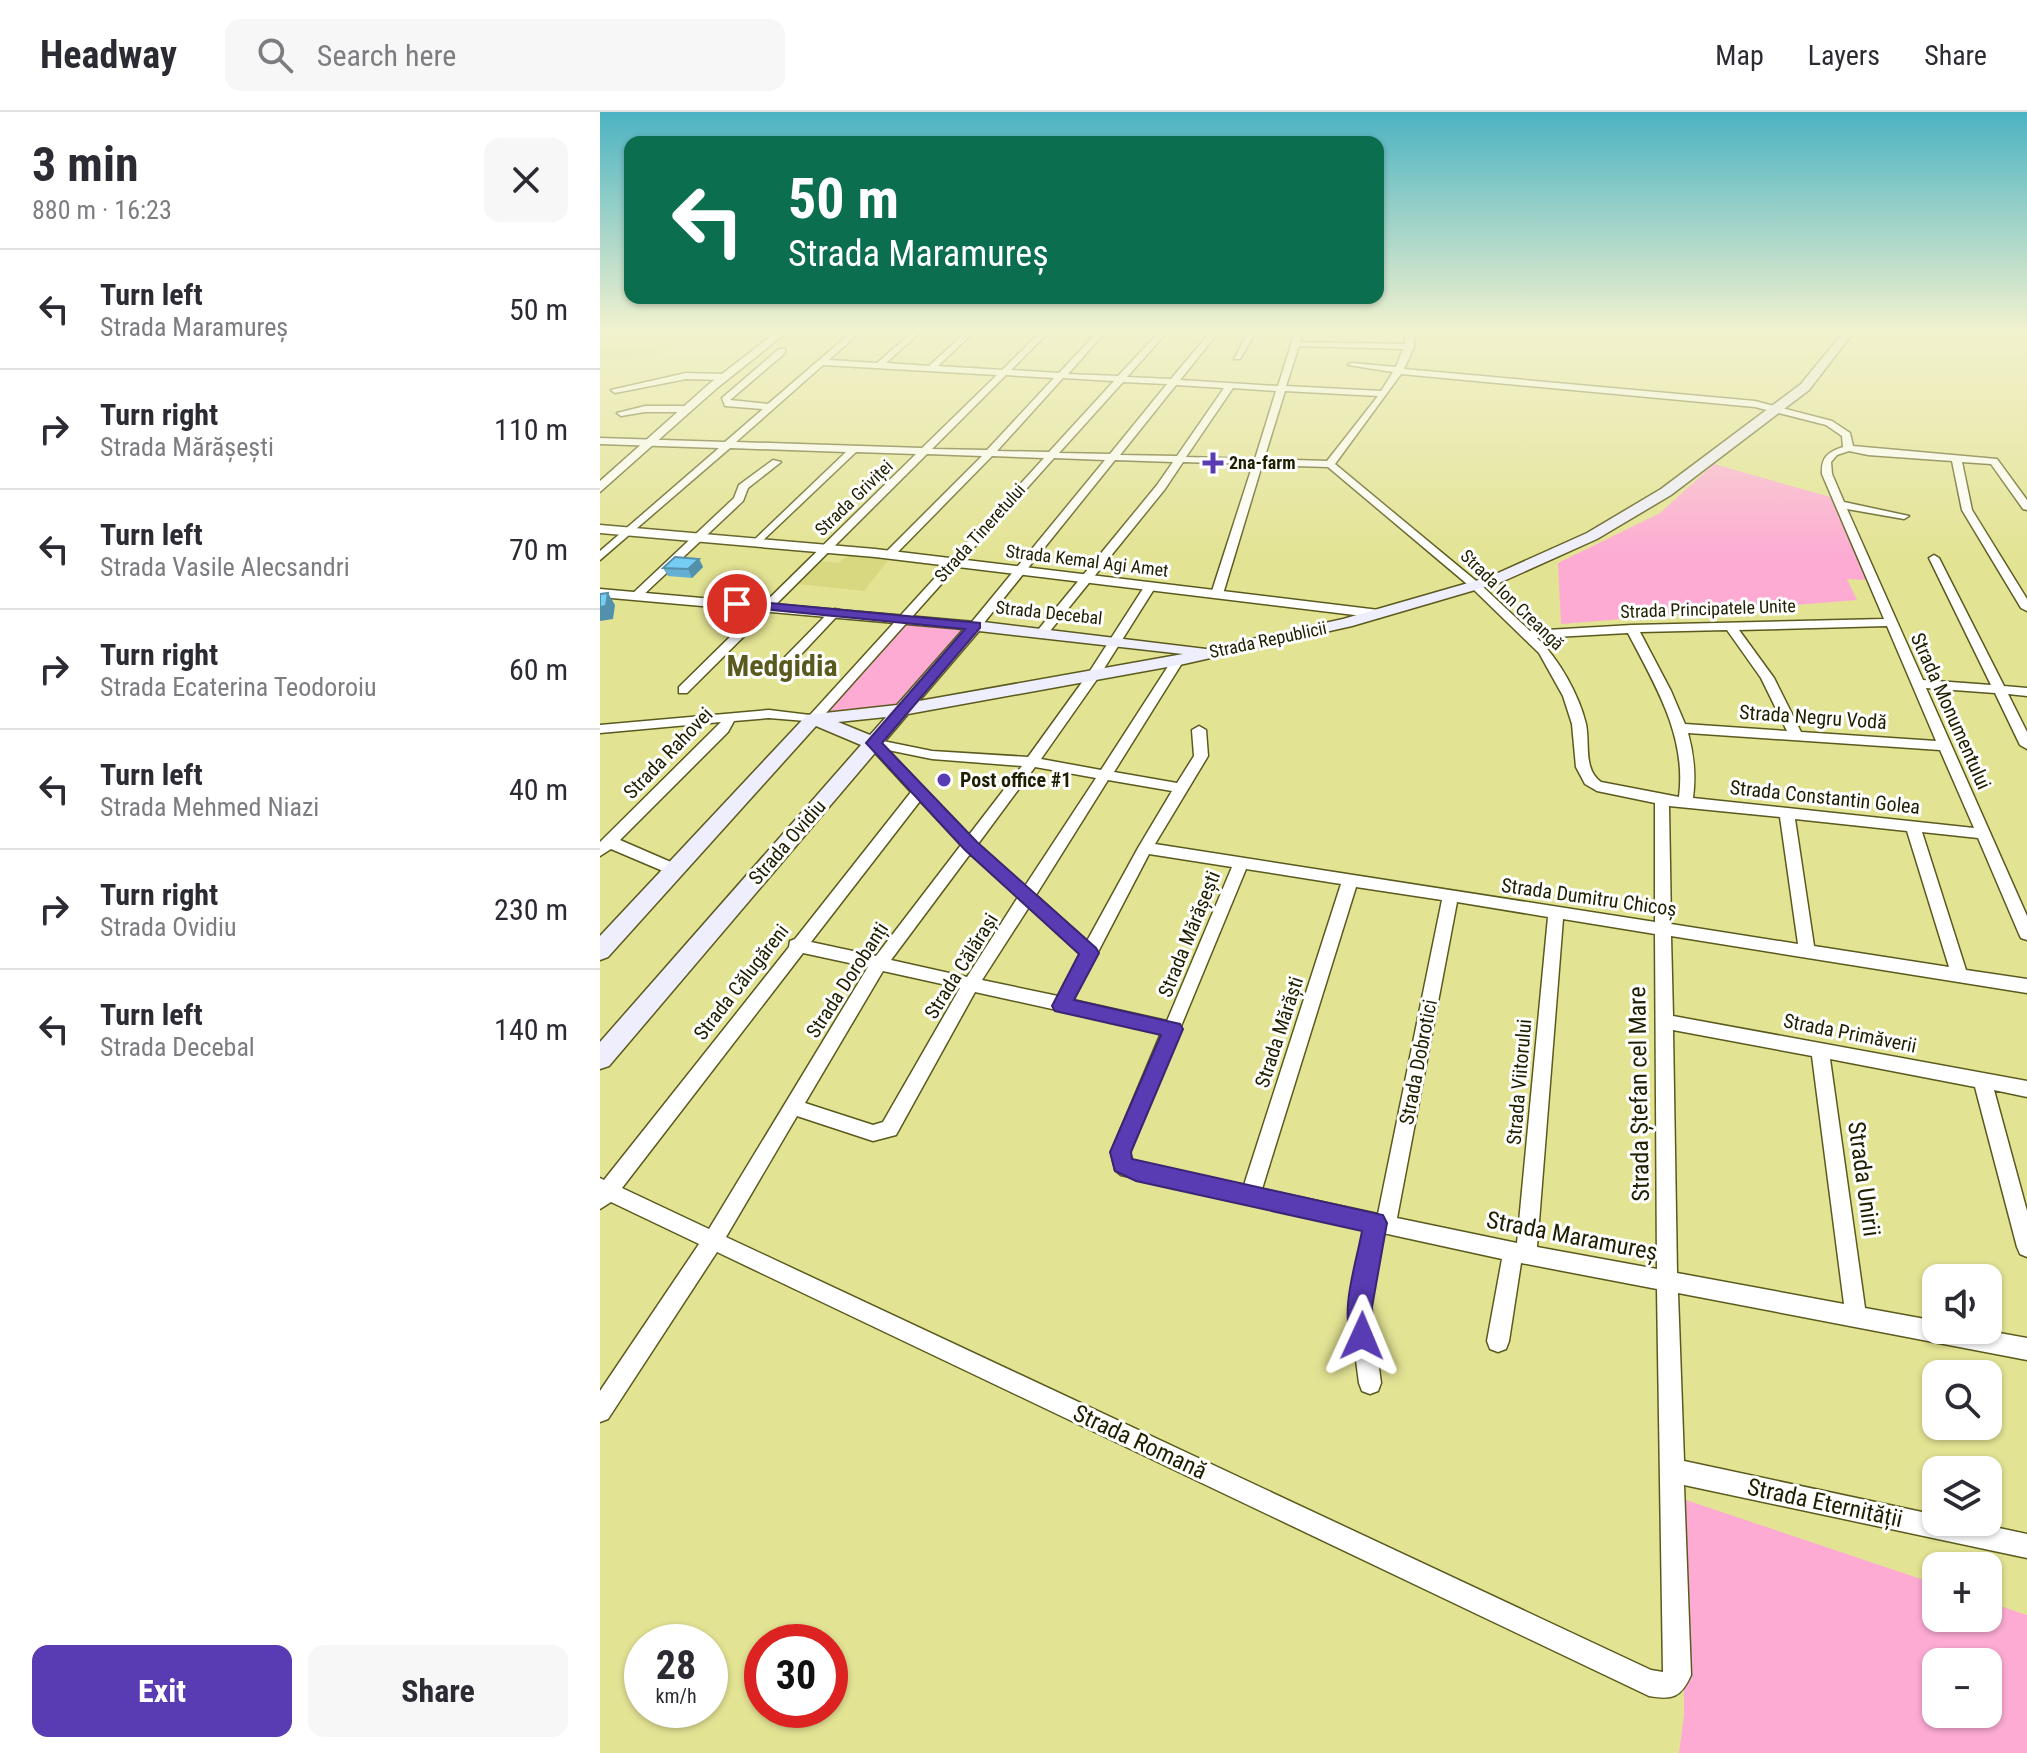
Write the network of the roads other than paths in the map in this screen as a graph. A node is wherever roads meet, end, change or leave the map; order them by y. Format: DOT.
graph roads {
  1 [pos="691,406"];
  2 [pos="750,406"];
  3 [pos="971,406"];
  4 [pos="1033,406"];
  5 [pos="1096,406"];
  6 [pos="1152,406"];
  7 [pos="1217,406"];
  8 [pos="1274,406"];
  9 [pos="1373,406"];
  10 [pos="1761,406"];
  11 [pos="1781,406"];
  12 [pos="769,407"];
  13 [pos="687,409"];
  14 [pos="1776,410"];
  15 [pos="621,413"];
  16 [pos="600,441"];
  17 [pos="650,442"];
  18 [pos="728,445"];
  19 [pos="855,448"];
  20 [pos="1848,448"];
  21 [pos="927,450"];
  22 [pos="990,453"];
  23 [pos="1051,455"];
  24 [pos="1111,457"];
  25 [pos="1956,458"];
  26 [pos="1181,459"];
  27 [pos="776,462"];
  28 [pos="1257,462"];
  29 [pos="1330,464"];
  30 [pos="600,488"];
  31 [pos="1839,504"];
  32 [pos="2027,507"];
  33 [pos="1904,516"];
  34 [pos="600,529"];
  35 [pos="629,531"];
  36 [pos="701,537"];
  37 [pos="758,542"];
  38 [pos="826,548"];
  39 [pos="889,555"];
  40 [pos="600,557"];
  41 [pos="1934,558"];
  42 [pos="954,562"];
  43 [pos="1019,570"];
  44 [pos="1084,578"];
  45 [pos="1150,586"];
  46 [pos="1477,587"];
  47 [pos="600,593"];
  48 [pos="1217,594"];
  49 [pos="636,596"];
  50 [pos="767,606"];
  51 [pos="2027,608"];
  52 [pos="835,612"];
  53 [pos="1379,614"];
  54 [pos="902,618"];
  55 [pos="1889,622"];
  56 [pos="975,626"];
  57 [pos="1730,626"];
  58 [pos="1632,629"];
  59 [pos="1042,633"];
  60 [pos="1527,635"];
  61 [pos="1116,640"];
  62 [pos="1206,654"];
  63 [pos="789,660"];
  64 [pos="1178,660"];
  65 [pos="1094,675"];
  66 [pos="1917,683"];
  67 [pos="683,690"];
  68 [pos="1998,690"];
  69 [pos="2027,692"];
  70 [pos="902,710"];
  71 [pos="731,716"];
  72 [pos="813,719"];
  73 [pos="1679,728"];
  74 [pos="600,729"];
  75 [pos="1199,730"];
  76 [pos="1796,737"];
  77 [pos="2027,745"];
  78 [pos="1945,746"];
  79 [pos="873,754"];
  80 [pos="1032,762"];
  81 [pos="1106,776"];
  82 [pos="1179,788"];
  83 [pos="919,792"];
  84 [pos="1662,800"];
  85 [pos="1685,802"];
  86 [pos="1787,813"];
  87 [pos="1913,827"];
  88 [pos="1984,834"];
  89 [pos="971,846"];
  90 [pos="605,847"];
  91 [pos="1145,848"];
  92 [pos="1241,864"];
  93 [pos="675,870"];
  94 [pos="1350,881"];
  95 [pos="1450,898"];
  96 [pos="1027,899"];
  97 [pos="1556,914"];
  98 [pos="1663,930"];
  99 [pos="2027,934"];
  100 [pos="796,945"];
  101 [pos="600,951"];
  102 [pos="1807,952"];
  103 [pos="1090,953"];
  104 [pos="879,964"];
  105 [pos="1960,976"];
  106 [pos="971,984"];
  107 [pos="2027,986"];
  108 [pos="1061,1006"];
  109 [pos="1664,1021"];
  110 [pos="1173,1029"];
  111 [pos="1820,1049"];
  112 [pos="600,1059"];
  113 [pos="1982,1081"];
  114 [pos="2027,1089"];
  115 [pos="793,1107"];
  116 [pos="1120,1152"];
  117 [pos="603,1193"];
  118 [pos="1250,1195"];
  119 [pos="1381,1224"];
  120 [pos="714,1239"];
  121 [pos="2027,1247"];
  122 [pos="1519,1253"];
  123 [pos="1667,1281"];
  124 [pos="1856,1316"];
  125 [pos="1498,1341"];
  126 [pos="2027,1349"];
  127 [pos="1370,1383"];
  128 [pos="600,1411"];
  129 [pos="1671,1470"];
  130 [pos="2027,1546"];
  131 [pos="1678,1675"];
  1 -- 13 [label="street"];
  2 -- 12 [label="street"];
  3 -- 21 [label="street, Strada Griviței"];
  4 -- 22 [label="street"];
  5 -- 23 [label="street, Strada Tineretului"];
  6 -- 24 [label="street"];
  7 -- 26 [label="street"];
  8 -- 28 [label="street"];
  9 -- 29 [label="street"];
  10 -- 14 [label="street"];
  11 -- 14 [label="main road, Strada Republicii"];
  12 -- 18 [label="street"];
  13 -- 15 [label="street"];
  13 -- 17 [label="street"];
  14 -- 20 [label="street"];
  14 -- 46 [label="main road, Strada Republicii"];
  16 -- 17 [label="street"];
  17 -- 18 [label="street"];
  17 -- 30 [label="street"];
  18 -- 19 [label="street"];
  18 -- 35 [label="street"];
  19 -- 21 [label="street"];
  19 -- 37 [label="street"];
  20 -- 25 [label="street"];
  20 -- 31 [label="street, Strada Monumentului"];
  21 -- 22 [label="street"];
  21 -- 38 [label="street, Strada Griviței"];
  22 -- 23 [label="street"];
  22 -- 39 [label="street"];
  23 -- 24 [label="street"];
  23 -- 42 [label="street, Strada Tineretului"];
  24 -- 26 [label="street"];
  24 -- 43 [label="street"];
  25 -- 32 [label="street"];
  25 -- 51 [label="street"];
  26 -- 28 [label="street"];
  26 -- 44 [label="street"];
  27 -- 36 [label="street"];
  28 -- 29 [label="street"];
  28 -- 48 [label="street"];
  29 -- 46 [label="street, Strada Ion Creangă"];
  31 -- 33 [label="street"];
  31 -- 55 [label="street, Strada Monumentului"];
  34 -- 35 [label="street, Strada Kemal Agi Amet"];
  35 -- 36 [label="street, Strada Kemal Agi Amet"];
  35 -- 40 [label="street"];
  36 -- 37 [label="street, Strada Kemal Agi Amet"];
  36 -- 49 [label="street"];
  37 -- 38 [label="street, Strada Kemal Agi Amet"];
  38 -- 39 [label="street, Strada Kemal Agi Amet"];
  38 -- 50 [label="street, Strada Griviței"];
  39 -- 42 [label="street, Strada Kemal Agi Amet"];
  41 -- 68 [label="street"];
  42 -- 43 [label="street, Strada Kemal Agi Amet"];
  42 -- 54 [label="street, Strada Tineretului"];
  43 -- 44 [label="street, Strada Kemal Agi Amet"];
  43 -- 56 [label="street"];
  44 -- 45 [label="street, Strada Kemal Agi Amet"];
  44 -- 59 [label="street"];
  45 -- 48 [label="street, Strada Kemal Agi Amet"];
  45 -- 61 [label="street, Strada Dorobanți"];
  46 -- 53 [label="main road, Strada Republicii"];
  46 -- 60 [label="street, Strada Ion Creangă"];
  47 -- 49 [label="street, Strada Decebal"];
  48 -- 53 [label="street, Strada Kemal Agi Amet"];
  49 -- 50 [label="street, Strada Decebal"];
  50 -- 52 [label="street, Strada Decebal"];
  50 -- 67 [label="street, Strada Griviței"];
  52 -- 54 [label="street, Strada Decebal"];
  52 -- 63 [label="street"];
  53 -- 62 [label="main road, Strada Republicii"];
  54 -- 56 [label="street, Strada Decebal"];
  54 -- 72 [label="street, Strada Tineretului"];
  55 -- 57 [label="street, Strada Principatele Unite"];
  55 -- 66 [label="street, Strada Monumentului"];
  56 -- 59 [label="main road, Strada Decebal"];
  56 -- 70 [label="main road, Strada Ovidiu"];
  57 -- 58 [label="street, Strada Principatele Unite"];
  57 -- 76 [label="street"];
  58 -- 60 [label="street, Strada Principatele Unite"];
  58 -- 73 [label="street"];
  59 -- 61 [label="main road, Strada Decebal"];
  60 -- 84 [label="street, Strada Ion Creangă"];
  61 -- 62 [label="main road, Strada Decebal"];
  61 -- 65 [label="street, Strada Dorobanți"];
  62 -- 64 [label="main road, Strada Republicii"];
  64 -- 65 [label="main road, Strada Republicii"];
  64 -- 81 [label="street, Strada Călărași"];
  65 -- 70 [label="main road, Strada Republicii"];
  65 -- 80 [label="street, Strada Dorobanți"];
  66 -- 68 [label="street"];
  66 -- 78 [label="street, Strada Monumentului"];
  68 -- 69 [label="street"];
  68 -- 77 [label="street"];
  70 -- 72 [label="main road, Strada Republicii"];
  70 -- 79 [label="main road, Strada Ovidiu"];
  71 -- 72 [label="street, Strada Republicii"];
  71 -- 74 [label="street, Strada Republicii"];
  71 -- 90 [label="street, Strada Rahovei"];
  72 -- 79 [label="main road"];
  72 -- 93 [label="main road, Strada Tineretului"];
  73 -- 76 [label="street, Strada Negru Vodă"];
  73 -- 85 [label="street"];
  75 -- 82 [label="street"];
  76 -- 78 [label="street, Strada Negru Vodă"];
  78 -- 88 [label="street, Strada Monumentului"];
  79 -- 80 [label="street"];
  79 -- 83 [label="street"];
  79 -- 112 [label="main road, Strada Ovidiu"];
  80 -- 81 [label="street"];
  80 -- 89 [label="street, Strada Dorobanți"];
  81 -- 82 [label="street"];
  81 -- 96 [label="street, Strada Călărași"];
  82 -- 91 [label="street"];
  83 -- 89 [label="street"];
  83 -- 100 [label="street, Strada Călugăreni"];
  84 -- 85 [label="street, Strada Constantin Golea"];
  84 -- 98 [label="street, Strada Ștefan cel Mare"];
  85 -- 86 [label="street, Strada Constantin Golea"];
  86 -- 87 [label="street, Strada Constantin Golea"];
  86 -- 102 [label="street"];
  87 -- 88 [label="street, Strada Constantin Golea"];
  87 -- 105 [label="street"];
  88 -- 99 [label="street, Strada Monumentului"];
  89 -- 96 [label="street"];
  89 -- 104 [label="street, Strada Dorobanți"];
  90 -- 93 [label="street"];
  91 -- 92 [label="street, Strada Dumitru Chicoș"];
  91 -- 103 [label="street"];
  92 -- 94 [label="street, Strada Dumitru Chicoș"];
  92 -- 110 [label="street, Strada Mărășești"];
  93 -- 101 [label="main road, Strada Tineretului"];
  94 -- 95 [label="street, Strada Dumitru Chicoș"];
  94 -- 118 [label="street, Strada Mărăști"];
  95 -- 97 [label="street, Strada Dumitru Chicoș"];
  95 -- 119 [label="street, Strada Dobrotici"];
  96 -- 103 [label="street"];
  96 -- 106 [label="street, Strada Călărași"];
  97 -- 98 [label="street, Strada Dumitru Chicoș"];
  97 -- 122 [label="street, Strada Viitorului"];
  98 -- 102 [label="street, Strada Dumitru Chicoș"];
  98 -- 109 [label="street, Strada Ștefan cel Mare"];
  100 -- 104 [label="street"];
  100 -- 117 [label="street, Strada Călugăreni"];
  102 -- 105 [label="street, Strada Dumitru Chicoș"];
  103 -- 108 [label="street"];
  104 -- 106 [label="street"];
  104 -- 115 [label="street, Strada Dorobanți"];
  105 -- 107 [label="street, Strada Dumitru Chicoș"];
  106 -- 108 [label="street"];
  106 -- 115 [label="street, Strada Călărași"];
  108 -- 110 [label="street"];
  109 -- 111 [label="street, Strada Primăverii"];
  109 -- 123 [label="street, Strada Ștefan cel Mare"];
  110 -- 116 [label="street, Strada Mărășești"];
  111 -- 113 [label="street, Strada Primăverii"];
  111 -- 124 [label="street, Strada Unirii"];
  113 -- 114 [label="street, Strada Primăverii"];
  113 -- 121 [label="street"];
  115 -- 120 [label="street, Strada Dorobanți"];
  116 -- 118 [label="street, Strada Maramureș"];
  117 -- 120 [label="street, Strada Romană"];
  118 -- 119 [label="street, Strada Maramureș"];
  119 -- 122 [label="street, Strada Maramureș"];
  119 -- 127 [label="street, Strada Dobrotici"];
  120 -- 128 [label="street, Strada Dorobanți"];
  120 -- 131 [label="street, Strada Romană"];
  122 -- 123 [label="street, Strada Maramureș"];
  122 -- 125 [label="street, Strada Viitorului"];
  123 -- 124 [label="street, Strada Maramureș"];
  123 -- 129 [label="street, Strada Ștefan cel Mare"];
  124 -- 126 [label="street, Strada Maramureș"];
  129 -- 130 [label="street, Strada Eternității"];
  129 -- 131 [label="street, Strada Ștefan cel Mare"];
}
